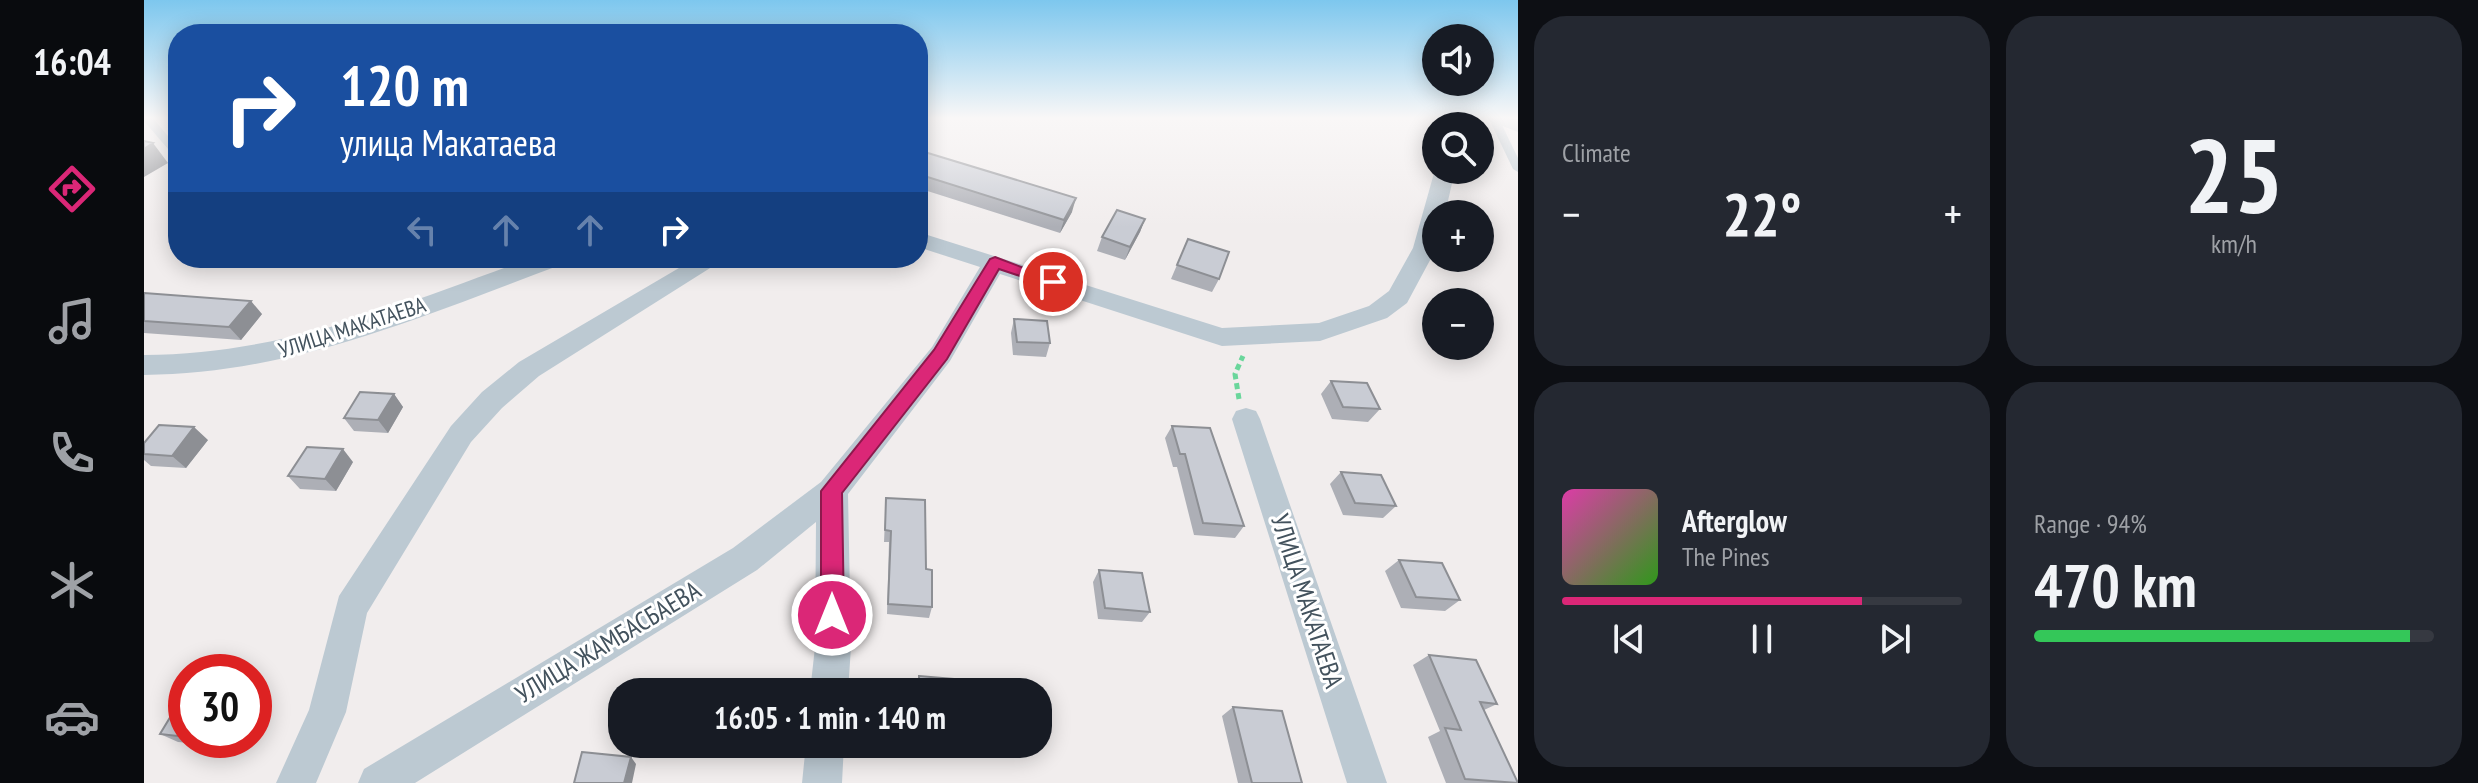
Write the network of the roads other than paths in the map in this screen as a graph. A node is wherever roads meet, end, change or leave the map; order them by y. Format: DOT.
graph roads {
  1 [pos="1441,184"];
  2 [pos="928,242"];
  3 [pos="995,262"];
  4 [pos="527,268"];
  5 [pos="697,268"];
  6 [pos="144,365"];
  7 [pos="1246,419"];
  8 [pos="832,491"];
  9 [pos="830,678"];
  10 [pos="824,758"];
  11 [pos="296,783"];
  12 [pos="378,783"];
  13 [pos="822,783"];
  14 [pos="1367,783"];
  1 -- 3 [label="street"];
  2 -- 3 [label="street"];
  3 -- 8 [label="street, УЛИЦА ЖАМБАСБАЕВА"];
  4 -- 6 [label="street, УЛИЦА МАКАТАЕВА"];
  5 -- 11 [label="street"];
  7 -- 14 [label="street, УЛИЦА МАКАТАЕВА"];
  8 -- 9 [label="street"];
  8 -- 12 [label="street, УЛИЦА ЖАМБАСБАЕВА"];
  10 -- 13 [label="street"];
}
